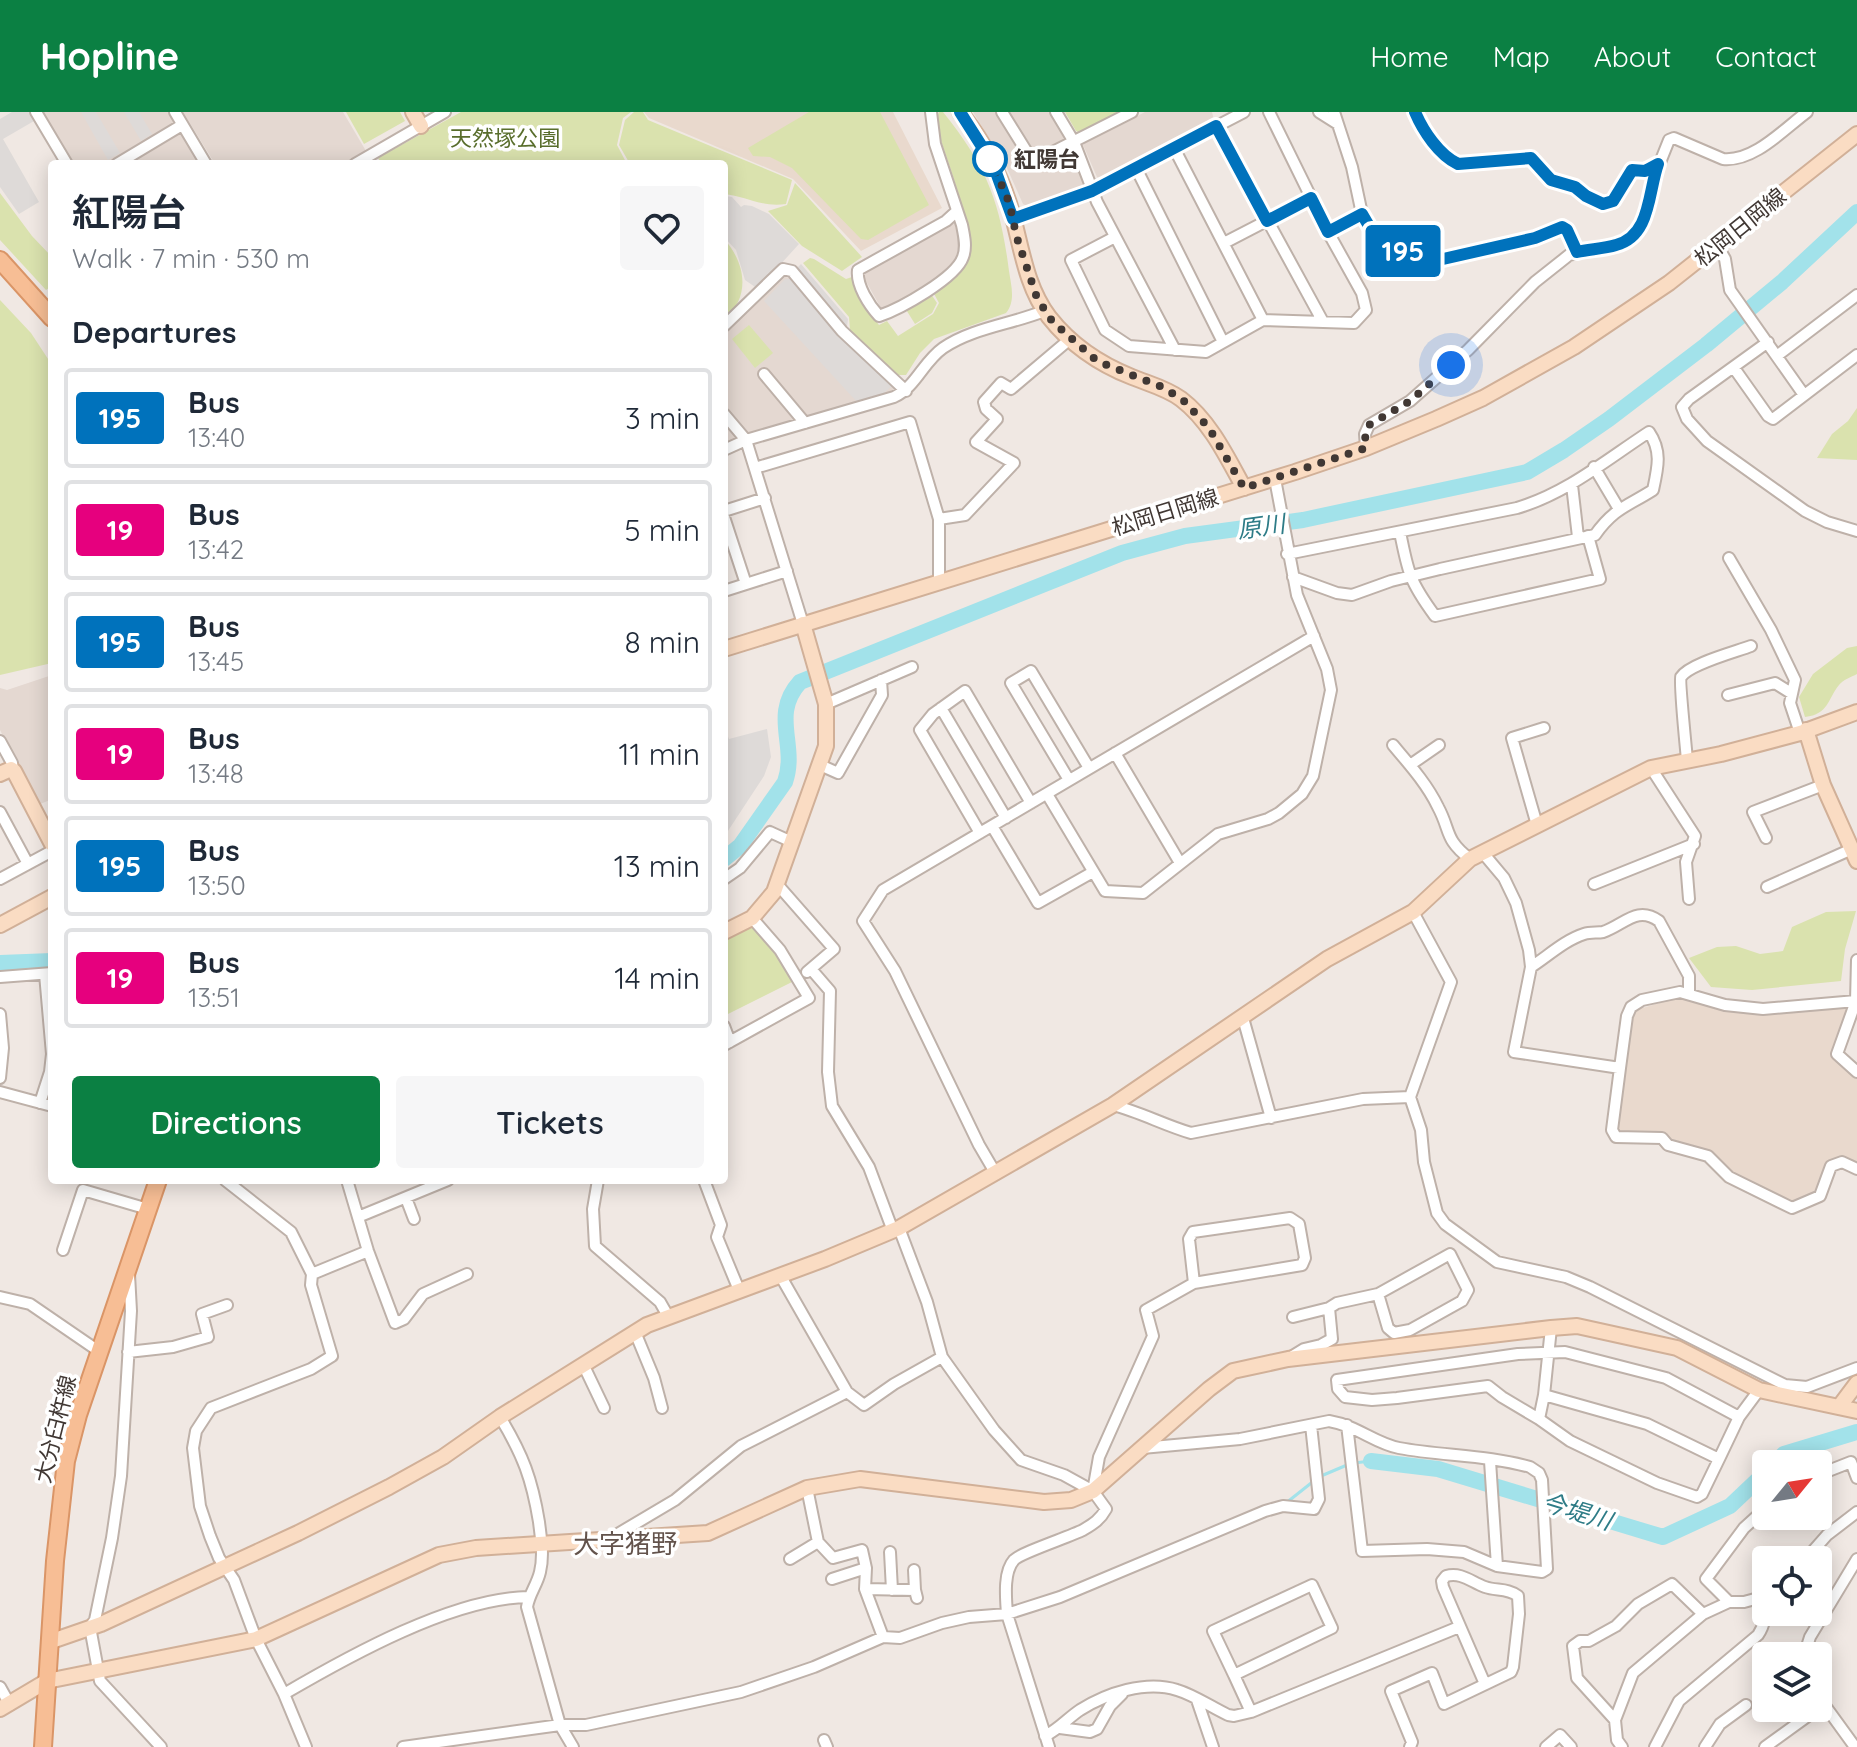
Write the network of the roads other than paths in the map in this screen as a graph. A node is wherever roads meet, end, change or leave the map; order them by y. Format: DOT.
graph roads {
  1 [pos="36,112"];
  2 [pos="175,112"];
  3 [pos="413,112"];
  4 [pos="445,112"];
  5 [pos="931,112"];
  6 [pos="960,112"];
  7 [pos="1002,112"];
  8 [pos="1056,112"];
  9 [pos="1217,112"];
  10 [pos="1244,112"];
  11 [pos="1269,112"];
  12 [pos="1319,112"];
  13 [pos="1334,112"];
  14 [pos="1415,112"];
  15 [pos="1807,112"];
  16 [pos="1128,113"];
  17 [pos="1219,124"];
  18 [pos="182,125"];
  19 [pos="1340,125"];
  20 [pos="421,126"];
  21 [pos="1857,134"];
  22 [pos="1074,142"];
  23 [pos="1851,147"];
  24 [pos="1174,148"];
  25 [pos="65,160"];
  26 [pos="124,160"];
  27 [pos="204,160"];
  28 [pos="362,160"];
  29 [pos="1658,164"];
  30 [pos="1136,168"];
  31 [pos="1092,191"];
  32 [pos="1311,198"];
  33 [pos="957,211"];
  34 [pos="1362,214"];
  35 [pos="1013,219"];
  36 [pos="1267,221"];
  37 [pos="1328,232"];
  38 [pos="1115,237"];
  39 [pos="1224,243"];
  40 [pos="1717,245"];
  41 [pos="1577,252"];
  42 [pos="0,260"];
  43 [pos="1857,295"];
  44 [pos="1044,311"];
  45 [pos="48,314"];
  46 [pos="1263,320"];
  47 [pos="1322,320"];
  48 [pos="728,322"];
  49 [pos="1070,339"];
  50 [pos="1223,342"];
  51 [pos="1768,342"];
  52 [pos="1175,350"];
  53 [pos="1778,355"];
  54 [pos="1857,355"];
  55 [pos="1734,368"];
  56 [pos="764,374"];
  57 [pos="906,391"];
  58 [pos="1804,395"];
  59 [pos="728,419"];
  60 [pos="805,423"];
  61 [pos="746,440"];
  62 [pos="728,448"];
  63 [pos="1366,448"];
  64 [pos="1594,467"];
  65 [pos="755,468"];
  66 [pos="1275,479"];
  67 [pos="1572,485"];
  68 [pos="1244,488"];
  69 [pos="765,498"];
  70 [pos="1619,509"];
  71 [pos="728,510"];
  72 [pos="939,519"];
  73 [pos="728,531"];
  74 [pos="1857,531"];
  75 [pos="1400,532"];
  76 [pos="1583,536"];
  77 [pos="1287,554"];
  78 [pos="1729,558"];
  79 [pos="787,571"];
  80 [pos="1409,576"];
  81 [pos="1293,577"];
  82 [pos="939,582"];
  83 [pos="746,584"];
  84 [pos="728,590"];
  85 [pos="803,624"];
  86 [pos="1314,636"];
  87 [pos="1751,646"];
  88 [pos="728,648"];
  89 [pos="912,667"];
  90 [pos="881,680"];
  91 [pos="1791,693"];
  92 [pos="1728,695"];
  93 [pos="826,704"];
  94 [pos="941,708"];
  95 [pos="1857,712"];
  96 [pos="1544,728"];
  97 [pos="1803,731"];
  98 [pos="0,741"];
  99 [pos="1393,745"];
  100 [pos="1439,745"];
  101 [pos="1115,753"];
  102 [pos="1687,760"];
  103 [pos="820,765"];
  104 [pos="1410,765"];
  105 [pos="1089,768"];
  106 [pos="1651,768"];
  107 [pos="6,772"];
  108 [pos="1069,780"];
  109 [pos="1823,785"];
  110 [pos="1047,794"];
  111 [pos="1031,803"];
  112 [pos="0,812"];
  113 [pos="1006,818"];
  114 [pos="1537,825"];
  115 [pos="992,826"];
  116 [pos="980,833"];
  117 [pos="48,838"];
  118 [pos="1766,838"];
  119 [pos="792,842"];
  120 [pos="1694,844"];
  121 [pos="48,853"];
  122 [pos="1854,855"];
  123 [pos="1476,856"];
  124 [pos="1180,863"];
  125 [pos="28,864"];
  126 [pos="1093,872"];
  127 [pos="728,876"];
  128 [pos="0,879"];
  129 [pos="777,884"];
  130 [pos="1594,884"];
  131 [pos="1767,887"];
  132 [pos="48,899"];
  133 [pos="1689,899"];
  134 [pos="1413,912"];
  135 [pos="752,918"];
  136 [pos="0,925"];
  137 [pos="728,930"];
  138 [pos="1857,960"];
  139 [pos="1531,967"];
  140 [pos="811,969"];
  141 [pos="48,974"];
  142 [pos="0,977"];
  143 [pos="798,980"];
  144 [pos="1689,992"];
  145 [pos="1856,1001"];
  146 [pos="0,1014"];
  147 [pos="1243,1018"];
  148 [pos="728,1043"];
  149 [pos="1620,1068"];
  150 [pos="1857,1072"];
  151 [pos="0,1078"];
  152 [pos="48,1078"];
  153 [pos="0,1092"];
  154 [pos="1410,1097"];
  155 [pos="40,1103"];
  156 [pos="48,1105"];
  157 [pos="1113,1105"];
  158 [pos="1271,1118"];
  159 [pos="1857,1169"];
  160 [pos="996,1174"];
  161 [pos="157,1184"];
  162 [pos="230,1184"];
  163 [pos="348,1184"];
  164 [pos="438,1184"];
  165 [pos="596,1184"];
  166 [pos="706,1184"];
  167 [pos="406,1198"];
  168 [pos="148,1209"];
  169 [pos="358,1217"];
  170 [pos="414,1219"];
  171 [pos="896,1229"];
  172 [pos="63,1250"];
  173 [pos="368,1251"];
  174 [pos="129,1267"];
  175 [pos="312,1274"];
  176 [pos="467,1274"];
  177 [pos="780,1275"];
  178 [pos="1194,1283"];
  179 [pos="739,1290"];
  180 [pos="1378,1294"];
  181 [pos="0,1297"];
  182 [pos="227,1305"];
  183 [pos="1329,1308"];
  184 [pos="668,1316"];
  185 [pos="1293,1317"];
  186 [pos="1551,1328"];
  187 [pos="635,1332"];
  188 [pos="1549,1351"];
  189 [pos="100,1352"];
  190 [pos="128,1352"];
  191 [pos="942,1357"];
  192 [pos="1288,1359"];
  193 [pos="583,1364"];
  194 [pos="1857,1368"];
  195 [pos="1857,1383"];
  196 [pos="1759,1390"];
  197 [pos="847,1392"];
  198 [pos="1544,1395"];
  199 [pos="1839,1407"];
  200 [pos="604,1408"];
  201 [pos="662,1408"];
  202 [pos="1857,1411"];
  203 [pos="500,1417"];
  204 [pos="1739,1417"];
  205 [pos="1539,1419"];
  206 [pos="1311,1425"];
  207 [pos="1347,1425"];
  208 [pos="1142,1448"];
  209 [pos="1719,1459"];
  210 [pos="1490,1461"];
  211 [pos="1832,1469"];
  212 [pos="1857,1478"];
  213 [pos="807,1488"];
  214 [pos="1093,1491"];
  215 [pos="1857,1512"];
  216 [pos="1752,1521"];
  217 [pos="607,1540"];
  218 [pos="818,1542"];
  219 [pos="542,1545"];
  220 [pos="1817,1546"];
  221 [pos="890,1552"];
  222 [pos="790,1559"];
  223 [pos="1857,1559"];
  224 [pos="225,1566"];
  225 [pos="1497,1566"];
  226 [pos="866,1568"];
  227 [pos="914,1570"];
  228 [pos="832,1579"];
  229 [pos="865,1589"];
  230 [pos="892,1590"];
  231 [pos="528,1597"];
  232 [pos="1752,1600"];
  233 [pos="1729,1602"];
  234 [pos="1007,1614"];
  235 [pos="1703,1614"];
  236 [pos="1764,1626"];
  237 [pos="90,1627"];
  238 [pos="1459,1627"];
  239 [pos="883,1637"];
  240 [pos="256,1639"];
  241 [pos="49,1642"];
  242 [pos="1808,1642"];
  243 [pos="98,1671"];
  244 [pos="1234,1675"];
  245 [pos="47,1681"];
  246 [pos="1485,1684"];
  247 [pos="0,1687"];
  248 [pos="1125,1691"];
  249 [pos="284,1694"];
  250 [pos="1197,1700"];
  251 [pos="1746,1705"];
  252 [pos="5,1707"];
  253 [pos="1251,1712"];
  254 [pos="1832,1716"];
  255 [pos="1615,1720"];
  256 [pos="1794,1722"];
  257 [pos="560,1725"];
  258 [pos="1060,1728"];
  259 [pos="1712,1735"];
  260 [pos="1047,1741"];
  261 [pos="1617,1745"];
  262 [pos="43,1747"];
  263 [pos="161,1747"];
  264 [pos="306,1747"];
  265 [pos="403,1747"];
  266 [pos="573,1747"];
  267 [pos="1213,1747"];
  268 [pos="1410,1747"];
  269 [pos="1546,1747"];
  270 [pos="1571,1747"];
  271 [pos="1655,1747"];
  272 [pos="1705,1747"];
  273 [pos="1720,1747"];
  274 [pos="1765,1747"];
  275 [pos="1855,1747"];
  1 -- 25 [label="street"];
  2 -- 18 [label="street"];
  3 -- 20 [label="street"];
  4 -- 20 [label="street"];
  5 -- 33 [label="street"];
  6 -- 35 [label="street"];
  7 -- 22 [label="street"];
  8 -- 22 [label="street"];
  9 -- 17 [label="street"];
  10 -- 17 [label="street"];
  11 -- 32 [label="street"];
  12 -- 19 [label="street"];
  13 -- 19 [label="street"];
  14 -- 29 [label="street"];
  15 -- 29 [label="street"];
  16 -- 22 [label="street"];
  17 -- 24 [label="street"];
  17 -- 36 [label="street"];
  18 -- 26 [label="street"];
  18 -- 27 [label="street"];
  19 -- 34 [label="street"];
  20 -- 28 [label="street"];
  21 -- 23 [label="street, 松岡日岡線"];
  22 -- 31 [label="street"];
  23 -- 40 [label="street, 松岡日岡線"];
  24 -- 30 [label="street"];
  24 -- 39 [label="street"];
  29 -- 41 [label="street"];
  30 -- 31 [label="street"];
  30 -- 50 [label="street"];
  31 -- 35 [label="street"];
  31 -- 38 [label="street"];
  32 -- 36 [label="street"];
  32 -- 37 [label="street"];
  33 -- 33 [label="street"];
  34 -- 37 [label="street"];
  34 -- 41 [label="street"];
  35 -- 44 [label="street"];
  36 -- 39 [label="street"];
  36 -- 47 [label="street"];
  37 -- 47 [label="street"];
  38 -- 52 [label="street"];
  38 -- 52 [label="street"];
  39 -- 46 [label="street"];
  40 -- 51 [label="street"];
  40 -- 63 [label="street, 松岡日岡線"];
  41 -- 63 [label="street"];
  42 -- 45 [label="main road"];
  43 -- 53 [label="street"];
  44 -- 49 [label="street"];
  44 -- 57 [label="street"];
  46 -- 47 [label="street"];
  46 -- 50 [label="street"];
  48 -- 57 [label="street"];
  49 -- 68 [label="street"];
  49 -- 72 [label="street"];
  50 -- 52 [label="street"];
  51 -- 53 [label="street"];
  51 -- 55 [label="street"];
  53 -- 58 [label="street"];
  54 -- 58 [label="street"];
  55 -- 58 [label="street"];
  55 -- 74 [label="street"];
  56 -- 60 [label="street"];
  57 -- 60 [label="street"];
  59 -- 61 [label="street"];
  60 -- 61 [label="street"];
  61 -- 62 [label="street"];
  61 -- 65 [label="street"];
  63 -- 66 [label="street, 松岡日岡線"];
  64 -- 67 [label="street"];
  64 -- 70 [label="street"];
  64 -- 70 [label="street"];
  65 -- 69 [label="street"];
  65 -- 72 [label="street"];
  66 -- 68 [label="street, 松岡日岡線"];
  66 -- 77 [label="street"];
  67 -- 75 [label="street"];
  67 -- 76 [label="street"];
  68 -- 82 [label="street, 松岡日岡線"];
  69 -- 71 [label="street"];
  69 -- 79 [label="street"];
  70 -- 76 [label="street"];
  72 -- 82 [label="street"];
  73 -- 83 [label="street"];
  75 -- 77 [label="street"];
  75 -- 80 [label="street"];
  76 -- 80 [label="street"];
  76 -- 80 [label="street"];
  77 -- 81 [label="street"];
  78 -- 91 [label="street"];
  79 -- 83 [label="street"];
  79 -- 85 [label="street"];
  80 -- 81 [label="street"];
  81 -- 86 [label="street"];
  82 -- 85 [label="street, 松岡日岡線"];
  83 -- 84 [label="street"];
  85 -- 88 [label="street, 松岡日岡線"];
  85 -- 93 [label="street"];
  86 -- 101 [label="street"];
  86 -- 124 [label="street"];
  87 -- 102 [label="street"];
  89 -- 90 [label="street"];
  90 -- 93 [label="street"];
  90 -- 103 [label="street"];
  91 -- 92 [label="street"];
  91 -- 97 [label="street"];
  93 -- 103 [label="street"];
  94 -- 111 [label="street"];
  94 -- 113 [label="street"];
  94 -- 116 [label="street"];
  95 -- 97 [label="street"];
  96 -- 114 [label="street"];
  97 -- 102 [label="street"];
  97 -- 109 [label="street"];
  98 -- 107 [label="street"];
  99 -- 104 [label="street"];
  100 -- 104 [label="street"];
  101 -- 105 [label="street"];
  101 -- 124 [label="street"];
  102 -- 106 [label="street"];
  103 -- 119 [label="street"];
  104 -- 123 [label="street"];
  105 -- 108 [label="street"];
  105 -- 108 [label="street"];
  106 -- 114 [label="street"];
  106 -- 120 [label="street"];
  107 -- 117 [label="street"];
  108 -- 110 [label="street"];
  109 -- 118 [label="street"];
  109 -- 122 [label="street"];
  110 -- 111 [label="street"];
  110 -- 126 [label="street"];
  111 -- 113 [label="street"];
  112 -- 125 [label="street"];
  113 -- 115 [label="street"];
  114 -- 123 [label="street"];
  115 -- 116 [label="street"];
  115 -- 126 [label="street"];
  116 -- 160 [label="street"];
  119 -- 127 [label="street"];
  119 -- 129 [label="street"];
  120 -- 130 [label="street"];
  120 -- 133 [label="street"];
  121 -- 125 [label="street"];
  122 -- 131 [label="street"];
  123 -- 134 [label="street"];
  123 -- 139 [label="street"];
  124 -- 126 [label="street"];
  125 -- 128 [label="street"];
  129 -- 135 [label="street"];
  129 -- 140 [label="street"];
  132 -- 136 [label="street"];
  134 -- 147 [label="street"];
  134 -- 154 [label="street"];
  135 -- 137 [label="street"];
  135 -- 143 [label="street"];
  138 -- 145 [label="street"];
  139 -- 144 [label="street"];
  139 -- 149 [label="street"];
  140 -- 143 [label="street"];
  140 -- 171 [label="street"];
  141 -- 142 [label="street"];
  143 -- 148 [label="street"];
  144 -- 145 [label="street"];
  144 -- 149 [label="street"];
  145 -- 150 [label="street"];
  146 -- 151 [label="street"];
  147 -- 157 [label="street"];
  147 -- 158 [label="street"];
  149 -- 159 [label="street"];
  152 -- 155 [label="street"];
  153 -- 155 [label="street"];
  154 -- 158 [label="street"];
  154 -- 194 [label="street"];
  155 -- 156 [label="street"];
  157 -- 158 [label="street"];
  157 -- 160 [label="street"];
  160 -- 171 [label="street"];
  161 -- 168 [label="main road, 大分臼杵線"];
  162 -- 175 [label="street"];
  163 -- 169 [label="street"];
  164 -- 167 [label="street"];
  165 -- 184 [label="street"];
  166 -- 179 [label="street"];
  167 -- 169 [label="street"];
  167 -- 170 [label="street"];
  168 -- 172 [label="street"];
  168 -- 174 [label="main road, 大分臼杵線"];
  169 -- 173 [label="street"];
  171 -- 177 [label="street"];
  171 -- 191 [label="street"];
  173 -- 175 [label="street"];
  173 -- 176 [label="street"];
  174 -- 189 [label="main road, 大分臼杵線"];
  174 -- 190 [label="street"];
  175 -- 224 [label="street"];
  177 -- 179 [label="street"];
  177 -- 197 [label="street"];
  178 -- 178 [label="street"];
  178 -- 214 [label="street"];
  179 -- 184 [label="street"];
  180 -- 180 [label="street"];
  180 -- 183 [label="street"];
  181 -- 189 [label="street"];
  182 -- 190 [label="street"];
  183 -- 185 [label="street"];
  183 -- 192 [label="street"];
  184 -- 187 [label="street"];
  186 -- 188 [label="street"];
  186 -- 192 [label="street"];
  186 -- 196 [label="street"];
  187 -- 193 [label="street"];
  187 -- 201 [label="street"];
  188 -- 198 [label="street"];
  188 -- 204 [label="street"];
  188 -- 205 [label="street"];
  189 -- 241 [label="main road, 大分臼杵線"];
  190 -- 237 [label="street"];
  191 -- 197 [label="street"];
  191 -- 214 [label="street"];
  192 -- 208 [label="street"];
  193 -- 200 [label="street"];
  193 -- 203 [label="street"];
  195 -- 199 [label="street"];
  196 -- 199 [label="street"];
  196 -- 204 [label="street"];
  197 -- 217 [label="street"];
  198 -- 205 [label="street"];
  198 -- 209 [label="street"];
  199 -- 202 [label="street"];
  203 -- 219 [label="street"];
  203 -- 224 [label="street"];
  204 -- 209 [label="street"];
  205 -- 209 [label="street"];
  206 -- 207 [label="street"];
  206 -- 208 [label="street"];
  206 -- 234 [label="street"];
  207 -- 210 [label="street"];
  207 -- 225 [label="street"];
  208 -- 214 [label="street"];
  210 -- 225 [label="street"];
  210 -- 225 [label="street"];
  211 -- 212 [label="street"];
  213 -- 214 [label="street"];
  213 -- 217 [label="street"];
  213 -- 218 [label="street"];
  214 -- 234 [label="street"];
  215 -- 220 [label="street"];
  216 -- 233 [label="street"];
  217 -- 219 [label="street"];
  218 -- 222 [label="street"];
  218 -- 226 [label="street"];
  219 -- 231 [label="street"];
  219 -- 240 [label="street"];
  221 -- 230 [label="street"];
  223 -- 242 [label="street"];
  224 -- 237 [label="street"];
  224 -- 240 [label="street"];
  226 -- 228 [label="street"];
  226 -- 229 [label="street"];
  227 -- 230 [label="street"];
  229 -- 230 [label="street"];
  229 -- 239 [label="street"];
  231 -- 249 [label="street"];
  231 -- 257 [label="street"];
  232 -- 233 [label="street"];
  233 -- 235 [label="street"];
  234 -- 239 [label="street"];
  234 -- 260 [label="street"];
  235 -- 255 [label="street"];
  235 -- 255 [label="street"];
  236 -- 271 [label="street"];
  237 -- 241 [label="street"];
  237 -- 243 [label="street"];
  238 -- 246 [label="street"];
  238 -- 246 [label="street"];
  238 -- 253 [label="street"];
  239 -- 257 [label="street"];
  240 -- 243 [label="street"];
  240 -- 249 [label="street"];
  241 -- 245 [label="main road, 大分臼杵線"];
  243 -- 245 [label="street"];
  243 -- 263 [label="street"];
  244 -- 244 [label="street"];
  244 -- 253 [label="street"];
  245 -- 252 [label="street"];
  245 -- 262 [label="main road, 大分臼杵線"];
  246 -- 268 [label="street"];
  247 -- 252 [label="street"];
  248 -- 250 [label="street"];
  248 -- 258 [label="street"];
  248 -- 258 [label="street"];
  249 -- 264 [label="street"];
  250 -- 253 [label="street"];
  250 -- 267 [label="street"];
  251 -- 259 [label="street"];
  254 -- 275 [label="street"];
  255 -- 261 [label="street"];
  256 -- 274 [label="street"];
  257 -- 265 [label="street"];
  257 -- 266 [label="street"];
  258 -- 260 [label="street"];
  259 -- 272 [label="street"];
  259 -- 273 [label="street"];
  269 -- 270 [label="street"];
}
